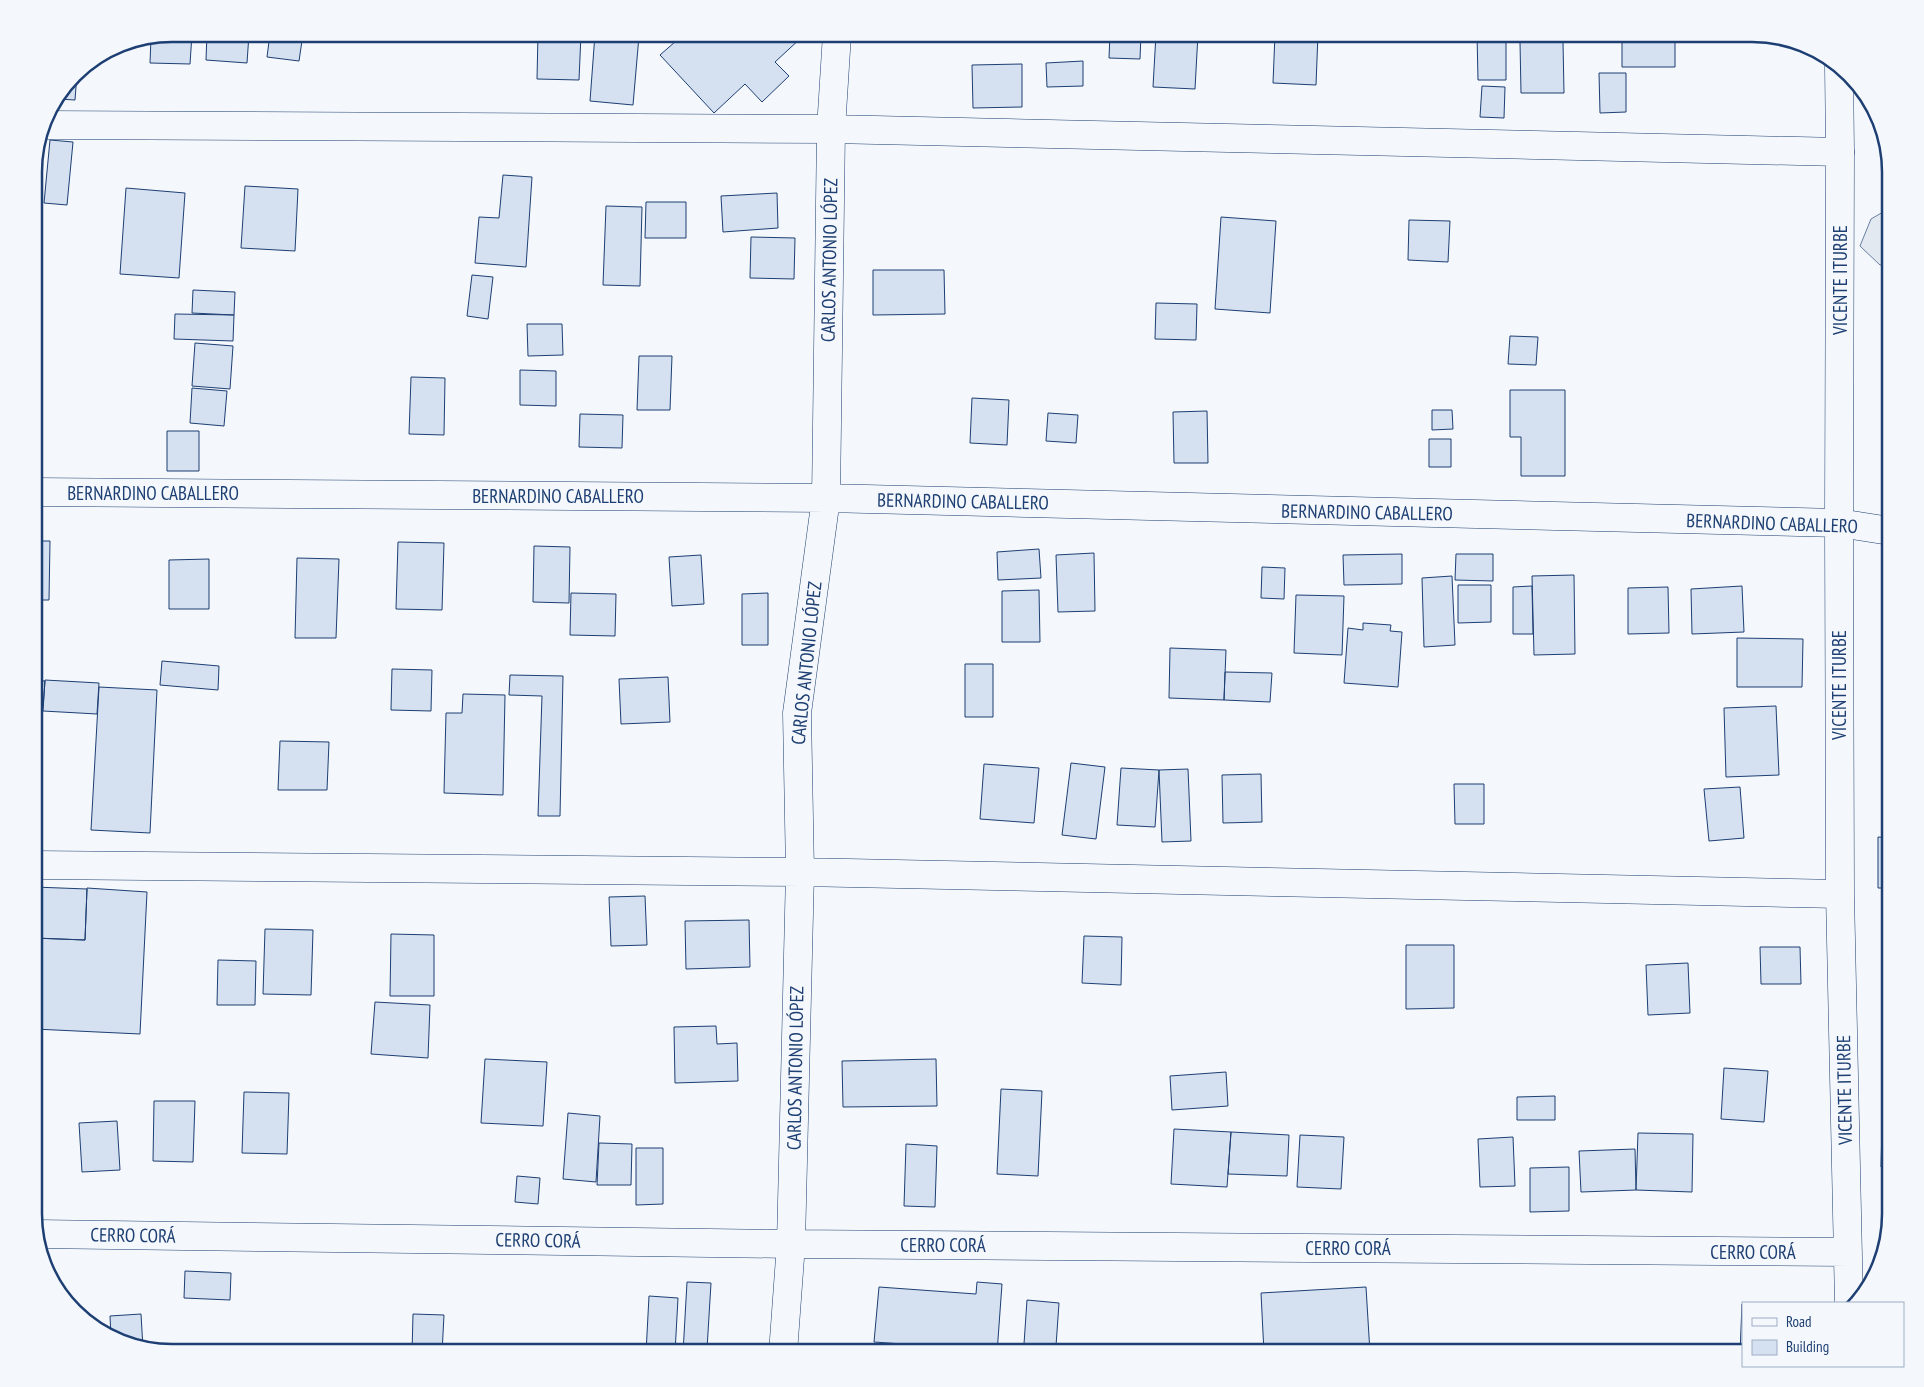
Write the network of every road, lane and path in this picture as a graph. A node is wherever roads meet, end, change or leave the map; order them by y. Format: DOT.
graph roads {
  1 [pos="836,43"];
  2 [pos="1839,77"];
  3 [pos="51,125"];
  4 [pos="831,129"];
  5 [pos="1840,152"];
  6 [pos="43,492"];
  7 [pos="826,498"];
  8 [pos="1839,523"];
  9 [pos="1882,530"];
  10 [pos="43,865"];
  11 [pos="800,872"];
  12 [pos="1840,894"];
  13 [pos="44,1234"];
  14 [pos="791,1244"];
  15 [pos="1848,1252"];
  16 [pos="1848,1301"];
  17 [pos="784,1344"];
  1 -- 4 [label="street, CARLOS ANTONIO LÓPEZ"];
  2 -- 5 [label="street, VICENTE ITURBE"];
  3 -- 4 [label="street"];
  4 -- 5 [label="street"];
  4 -- 7 [label="street, CARLOS ANTONIO LÓPEZ"];
  5 -- 8 [label="street, VICENTE ITURBE"];
  6 -- 7 [label="street, BERNARDINO CABALLERO"];
  7 -- 8 [label="street, BERNARDINO CABALLERO"];
  7 -- 11 [label="street, CARLOS ANTONIO LÓPEZ"];
  8 -- 9 [label="street, BERNARDINO CABALLERO"];
  8 -- 12 [label="street, VICENTE ITURBE"];
  10 -- 11 [label="street"];
  11 -- 12 [label="street"];
  11 -- 14 [label="street, CARLOS ANTONIO LÓPEZ"];
  12 -- 15 [label="street, VICENTE ITURBE"];
  13 -- 14 [label="street, CERRO CORÁ"];
  14 -- 15 [label="street, CERRO CORÁ"];
  14 -- 17 [label="street, CARLOS ANTONIO LÓPEZ"];
  15 -- 16 [label="street, VICENTE ITURBE"];
}
